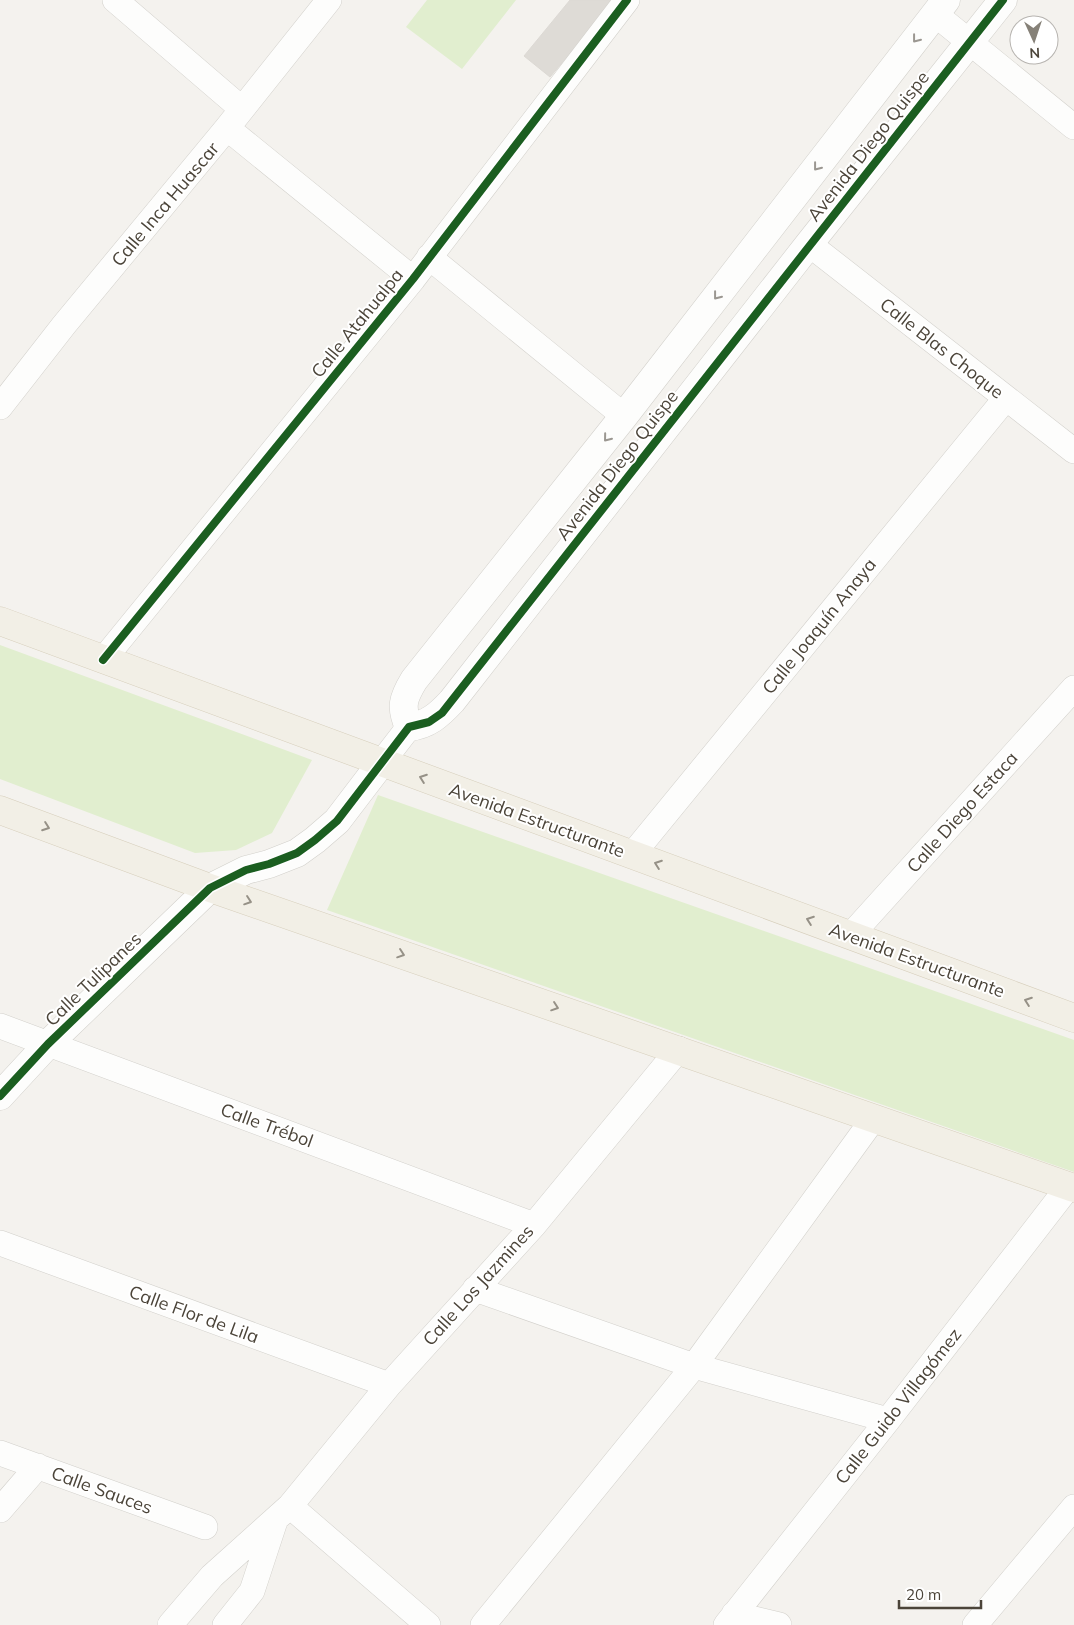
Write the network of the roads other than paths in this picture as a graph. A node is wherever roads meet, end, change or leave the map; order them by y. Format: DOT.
graph roads {
  1 [pos="115,0"];
  2 [pos="329,0"];
  3 [pos="627,0"];
  4 [pos="1003,0"];
  5 [pos="941,7"];
  6 [pos="970,42"];
  7 [pos="235,118"];
  8 [pos="1074,127"];
  9 [pos="809,244"];
  10 [pos="429,257"];
  11 [pos="413,279"];
  12 [pos="1006,398"];
  13 [pos="0,407"];
  14 [pos="624,416"];
  15 [pos="1074,451"];
  16 [pos="0,622"];
  17 [pos="103,660"];
  18 [pos="1074,688"];
  19 [pos="409,727"];
  20 [pos="382,762"];
  21 [pos="0,810"];
  22 [pos="632,855"];
  23 [pos="210,888"];
  24 [pos="851,935"];
  25 [pos="1074,1018"];
  26 [pos="0,1026"];
  27 [pos="48,1044"];
  28 [pos="679,1050"];
  29 [pos="0,1096"];
  30 [pos="874,1118"];
  31 [pos="1072,1187"];
  32 [pos="534,1225"];
  33 [pos="0,1243"];
  34 [pos="475,1289"];
  35 [pos="694,1366"];
  36 [pos="389,1385"];
  37 [pos="888,1420"];
  38 [pos="0,1453"];
  39 [pos="38,1466"];
  40 [pos="1074,1507"];
  41 [pos="0,1510"];
  42 [pos="283,1513"];
  43 [pos="205,1526"];
  44 [pos="730,1620"];
  45 [pos="170,1625"];
  46 [pos="225,1625"];
  47 [pos="428,1625"];
  48 [pos="483,1625"];
  49 [pos="779,1625"];
  50 [pos="975,1625"];
  1 -- 7 [label="street"];
  2 -- 7 [label="street, Calle Inca Huascar"];
  3 -- 10 [label="street, Calle Atahualpa"];
  4 -- 6 [label="street, Avenida Diego Quispe"];
  5 -- 6 [label="street"];
  5 -- 14 [label="street, Avenida Diego Quispe, one-way"];
  6 -- 8 [label="street"];
  6 -- 9 [label="street, Avenida Diego Quispe"];
  7 -- 11 [label="street"];
  7 -- 13 [label="street, Calle Inca Huascar"];
  9 -- 12 [label="street, Calle Blas Choque"];
  9 -- 19 [label="street, Avenida Diego Quispe"];
  10 -- 11 [label="street, Calle Atahualpa"];
  10 -- 14 [label="street"];
  11 -- 17 [label="street, Calle Atahualpa"];
  12 -- 15 [label="street, Calle Blas Choque"];
  12 -- 22 [label="street, Calle Joaquín Anaya"];
  14 -- 19 [label="street, Avenida Diego Quispe, one-way"];
  16 -- 17 [label="main road, Avenida Estructurante"];
  17 -- 20 [label="main road, Avenida Estructurante"];
  18 -- 24 [label="street, Calle Diego Estaca"];
  19 -- 20 [label="street"];
  22 -- 20 [label="main road, Avenida Estructurante, one-way"];
  20 -- 23 [label="street"];
  21 -- 23 [label="main road, one-way"];
  24 -- 22 [label="main road, Avenida Estructurante, one-way"];
  23 -- 27 [label="street, Calle Tulipanes"];
  23 -- 28 [label="main road, one-way"];
  25 -- 24 [label="main road, Avenida Estructurante, one-way"];
  26 -- 27 [label="street, Calle Trébol"];
  27 -- 29 [label="street, Calle Tulipanes"];
  27 -- 32 [label="street, Calle Trébol"];
  28 -- 30 [label="main road"];
  28 -- 32 [label="street, Calle Los Jazmines"];
  30 -- 31 [label="main road"];
  30 -- 35 [label="street"];
  31 -- 37 [label="street, Calle Guido Villagómez"];
  32 -- 34 [label="street, Calle Los Jazmines"];
  33 -- 36 [label="street, Calle Flor de Lila"];
  34 -- 35 [label="street"];
  34 -- 36 [label="street, Calle Los Jazmines"];
  35 -- 37 [label="street"];
  35 -- 48 [label="street"];
  36 -- 42 [label="street, Calle Los Jazmines"];
  37 -- 44 [label="street, Calle Guido Villagómez"];
  38 -- 39 [label="street, Calle Sauces"];
  39 -- 41 [label="street"];
  39 -- 43 [label="street, Calle Sauces"];
  40 -- 50 [label="street"];
  42 -- 45 [label="street, Calle Los Jazmines"];
  42 -- 46 [label="street, Calle Los Jazmines"];
  42 -- 47 [label="street"];
  44 -- 49 [label="street"];
}
